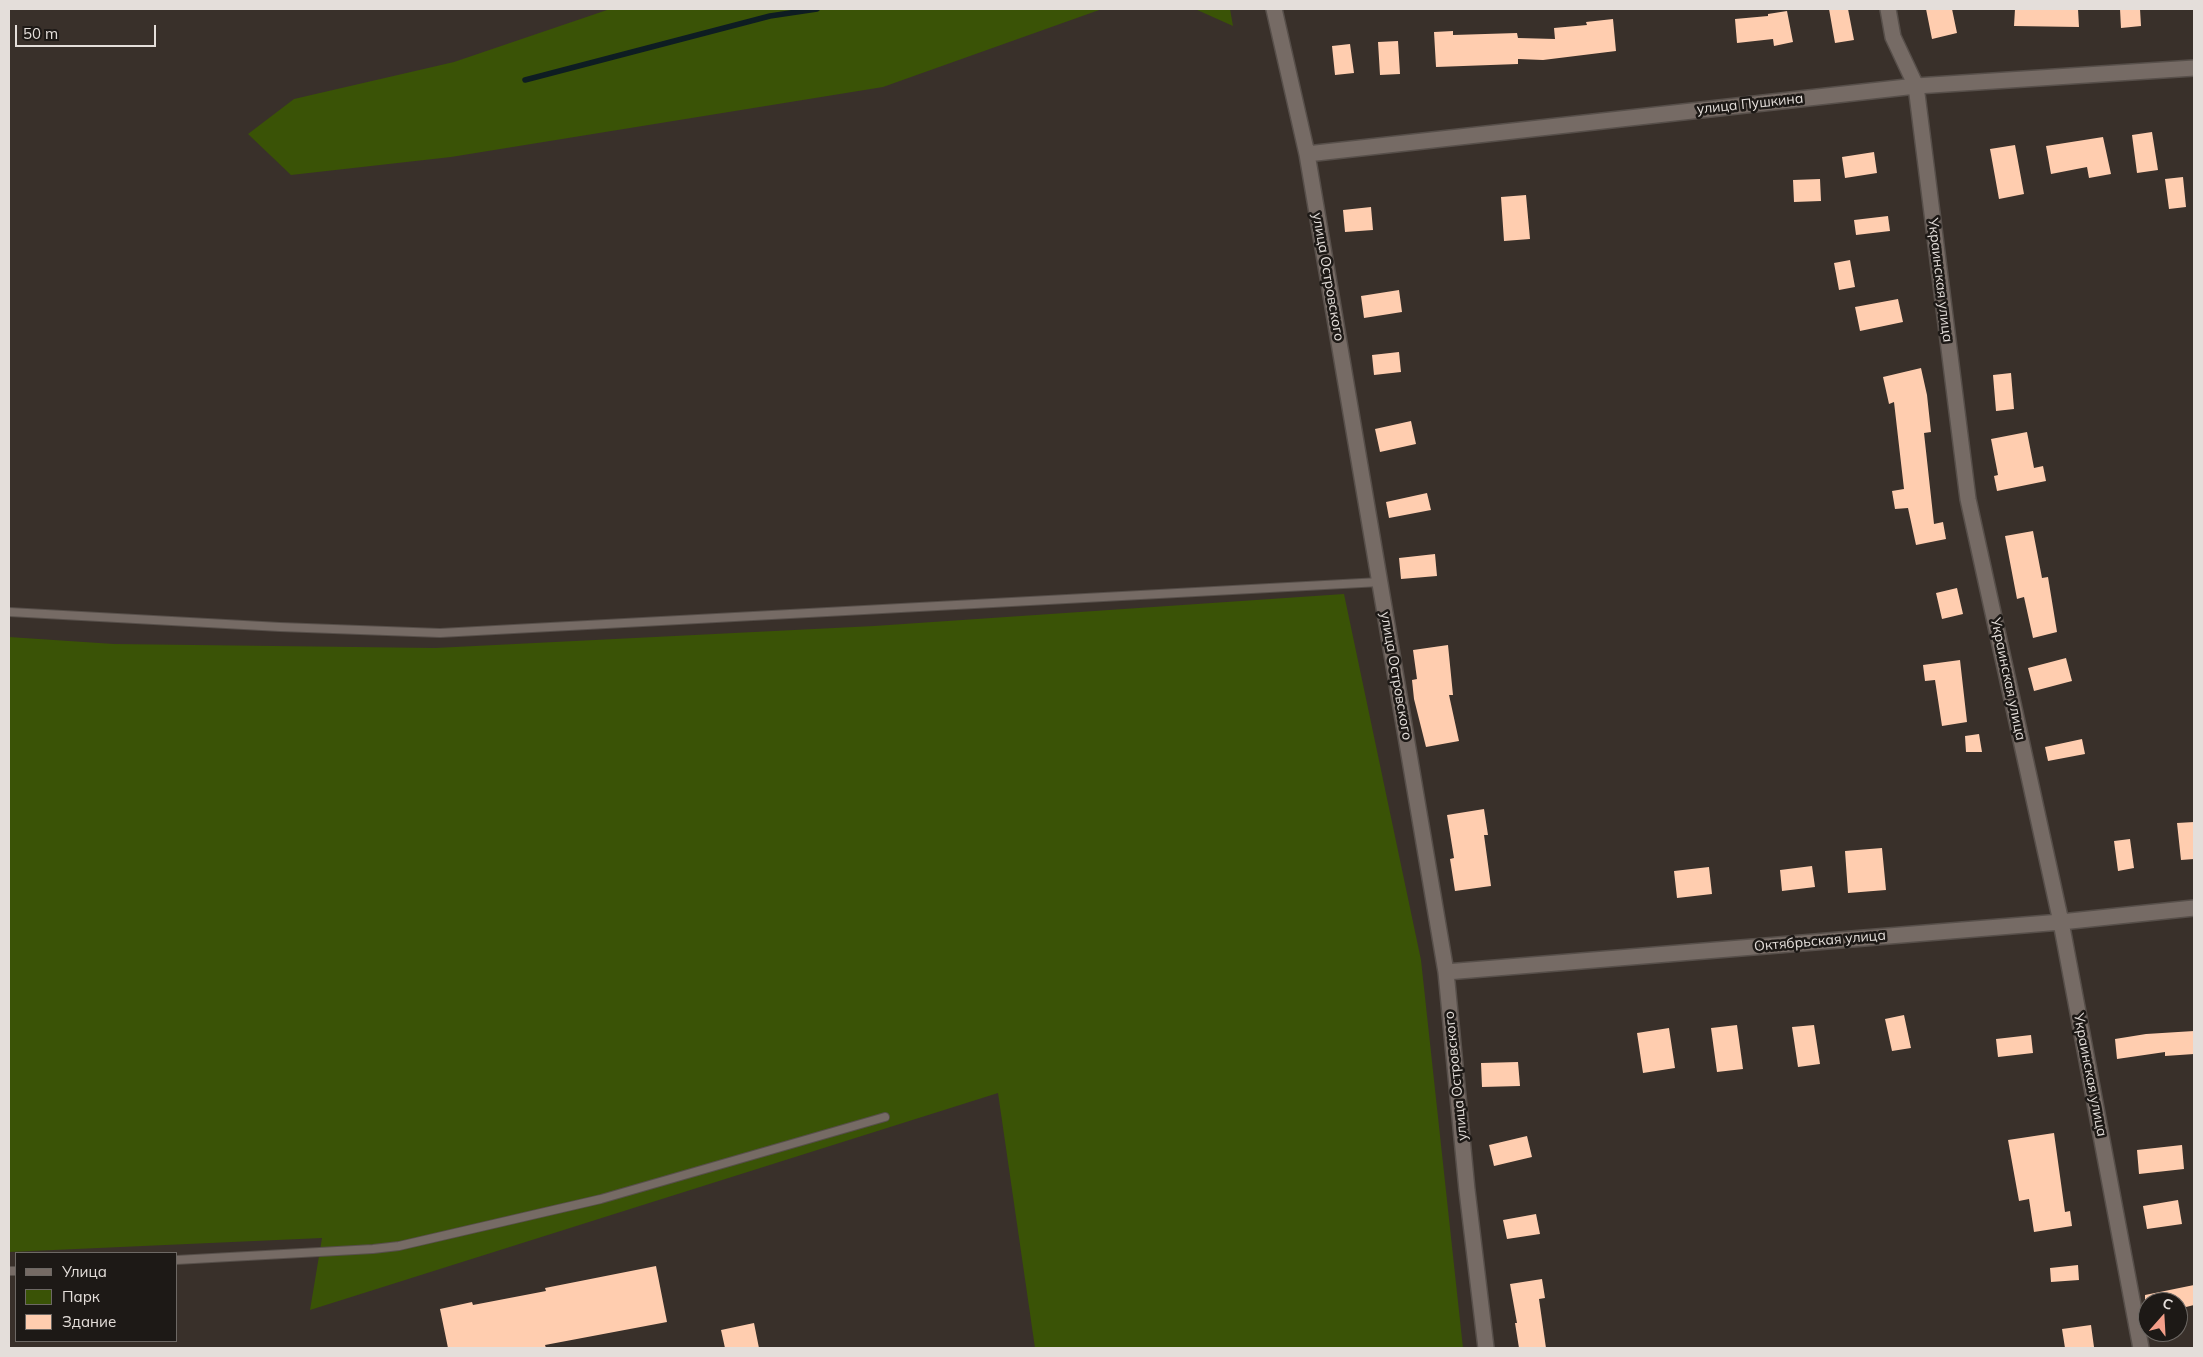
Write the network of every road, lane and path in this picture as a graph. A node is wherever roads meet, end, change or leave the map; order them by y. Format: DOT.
graph roads {
  1 [pos="1274,9"];
  2 [pos="1888,9"];
  3 [pos="2194,68"];
  4 [pos="1916,86"];
  5 [pos="1307,154"];
  6 [pos="1380,582"];
  7 [pos="9,612"];
  8 [pos="2194,908"];
  9 [pos="2061,922"];
  10 [pos="1446,972"];
  11 [pos="885,1117"];
  12 [pos="178,1260"];
  13 [pos="1486,1348"];
  14 [pos="2141,1348"];
  1 -- 5 [label="street, улица Островского"];
  2 -- 4 [label="street, Украинская улица"];
  3 -- 4 [label="street, улица Пушкина"];
  4 -- 5 [label="street, улица Пушкина"];
  4 -- 9 [label="street, Украинская улица"];
  5 -- 6 [label="street, улица Островского"];
  6 -- 7 [label="lane"];
  6 -- 10 [label="street, улица Островского"];
  8 -- 9 [label="street, Октябрьская улица"];
  9 -- 10 [label="street, Октябрьская улица"];
  9 -- 14 [label="street, Украинская улица"];
  10 -- 13 [label="street, улица Островского"];
  11 -- 12 [label="lane"];
}
